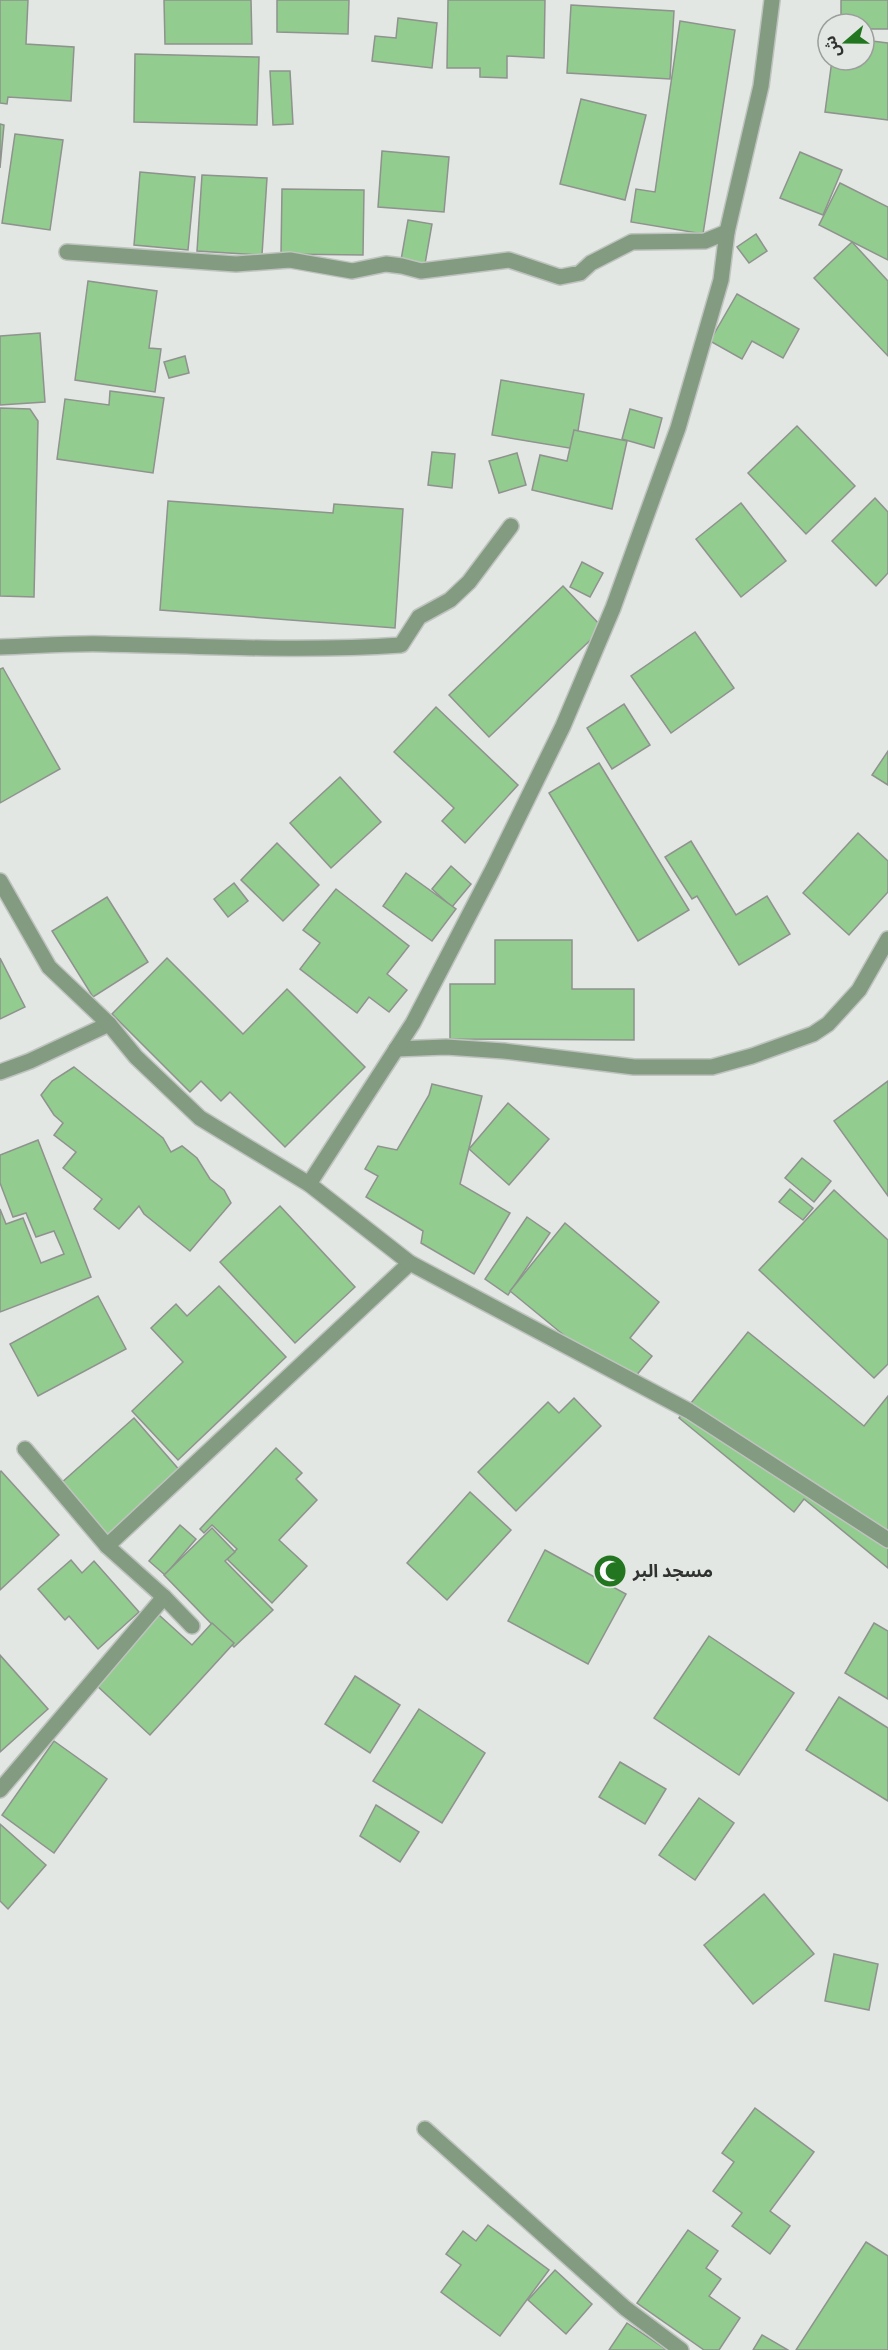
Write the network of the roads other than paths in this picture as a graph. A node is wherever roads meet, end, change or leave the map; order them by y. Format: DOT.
graph roads {
  1 [pos="772,0"];
  2 [pos="727,232"];
  3 [pos="67,252"];
  4 [pos="511,526"];
  5 [pos="0,647"];
  6 [pos="0,881"];
  7 [pos="888,939"];
  8 [pos="109,1024"];
  9 [pos="396,1048"];
  10 [pos="0,1072"];
  11 [pos="309,1185"];
  12 [pos="410,1263"];
  13 [pos="25,1449"];
  14 [pos="888,1540"];
  15 [pos="107,1546"];
  16 [pos="164,1597"];
  17 [pos="192,1626"];
  18 [pos="0,1790"];
  19 [pos="425,2129"];
  20 [pos="681,2350"];
  1 -- 2 [label="street"];
  2 -- 3 [label="street"];
  2 -- 9 [label="street"];
  4 -- 5 [label="street"];
  6 -- 8 [label="street"];
  7 -- 9 [label="street"];
  8 -- 10 [label="street"];
  8 -- 11 [label="street"];
  9 -- 11 [label="street"];
  11 -- 12 [label="street"];
  12 -- 14 [label="street"];
  12 -- 15 [label="street"];
  13 -- 15 [label="street"];
  15 -- 16 [label="street"];
  16 -- 17 [label="street"];
  16 -- 18 [label="street"];
  19 -- 20 [label="street"];
}
